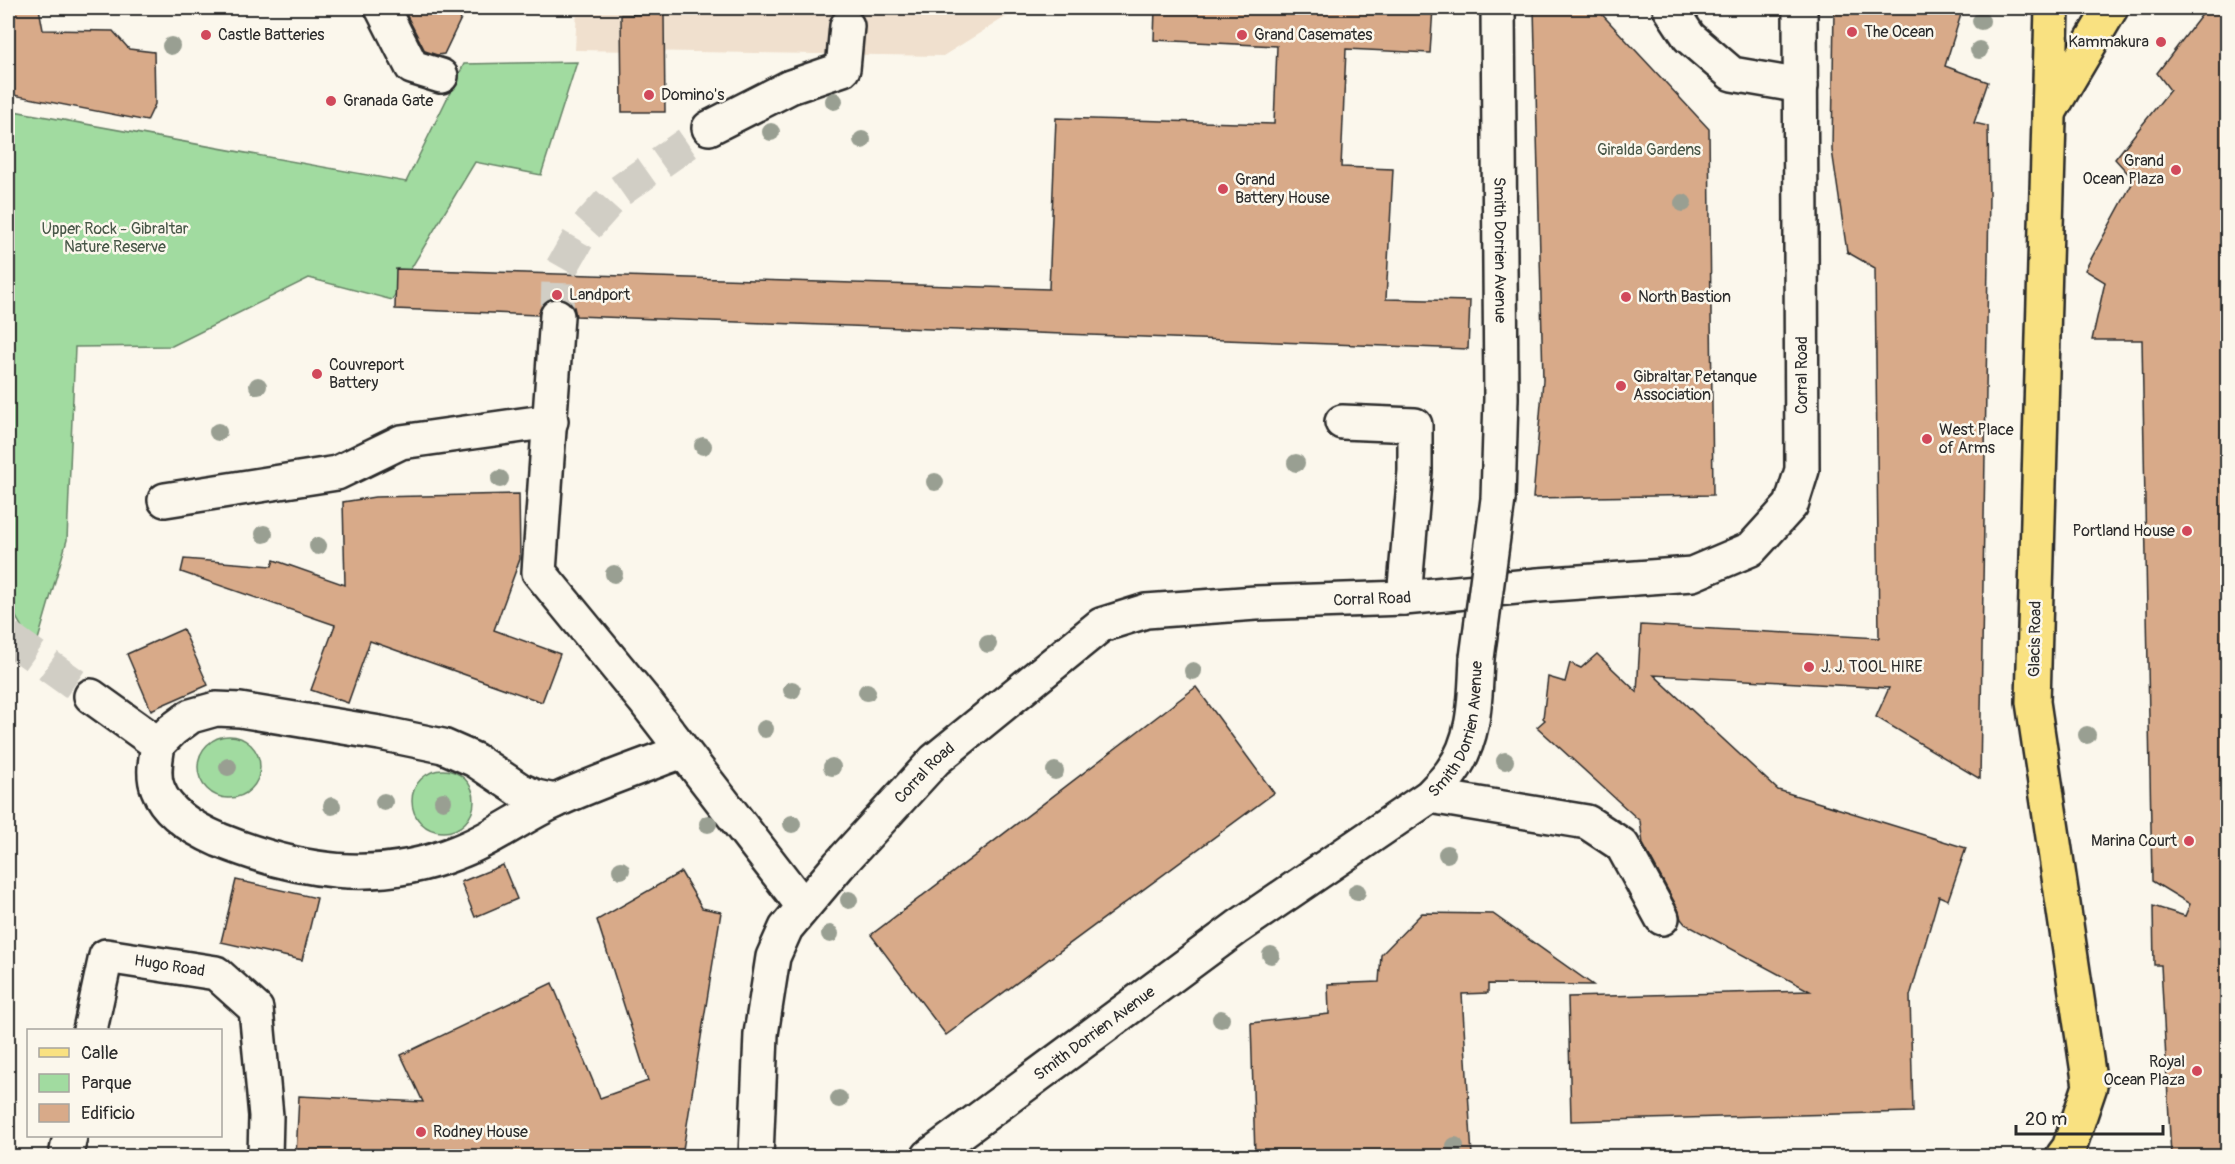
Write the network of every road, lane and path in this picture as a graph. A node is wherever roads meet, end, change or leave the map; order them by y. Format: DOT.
graph roads {
  1 [pos="382,8"];
  2 [pos="1498,8"];
  3 [pos="1670,8"];
  4 [pos="1800,8"];
  5 [pos="2052,8"];
  6 [pos="2111,8"];
  7 [pos="847,26"];
  8 [pos="441,76"];
  9 [pos="1801,86"];
  10 [pos="2049,112"];
  11 [pos="709,128"];
  12 [pos="557,316"];
  13 [pos="551,421"];
  14 [pos="1342,423"];
  15 [pos="165,500"];
  16 [pos="1404,598"];
  17 [pos="91,696"];
  18 [pos="158,744"];
  19 [pos="682,751"];
  20 [pos="492,771"];
  21 [pos="1430,796"];
  22 [pos="555,801"];
  23 [pos="459,852"];
  24 [pos="803,906"];
  25 [pos="1662,918"];
  26 [pos="90,1029"];
  27 [pos="70,1137"];
  28 [pos="66,1156"];
  29 [pos="265,1156"];
  30 [pos="756,1156"];
  31 [pos="929,1156"];
  32 [pos="2063,1156"];
  1 -- 8 [label="street"];
  2 -- 21 [label="street, Smith Dorrien Avenue, bridge"];
  3 -- 9 [label="street"];
  4 -- 9 [label="street, Corral Road"];
  5 -- 10 [label="main road, Glacis Road"];
  6 -- 10 [label="main road, Glacis Road"];
  7 -- 11 [label="street"];
  9 -- 16 [label="street, Corral Road"];
  10 -- 32 [label="main road, Glacis Road"];
  12 -- 13 [label="street"];
  13 -- 15 [label="street"];
  13 -- 19 [label="street"];
  14 -- 16 [label="street"];
  16 -- 24 [label="street, Corral Road"];
  17 -- 18 [label="street"];
  18 -- 20 [label="street"];
  18 -- 23 [label="street"];
  19 -- 22 [label="street"];
  19 -- 24 [label="street"];
  20 -- 22 [label="street"];
  20 -- 23 [label="street"];
  21 -- 25 [label="street"];
  21 -- 31 [label="street, Smith Dorrien Avenue"];
  22 -- 23 [label="street"];
  24 -- 30 [label="street, Corral Road"];
  26 -- 29 [label="street, Hugo Road"];
  27 -- 28 [label="street"];
}
